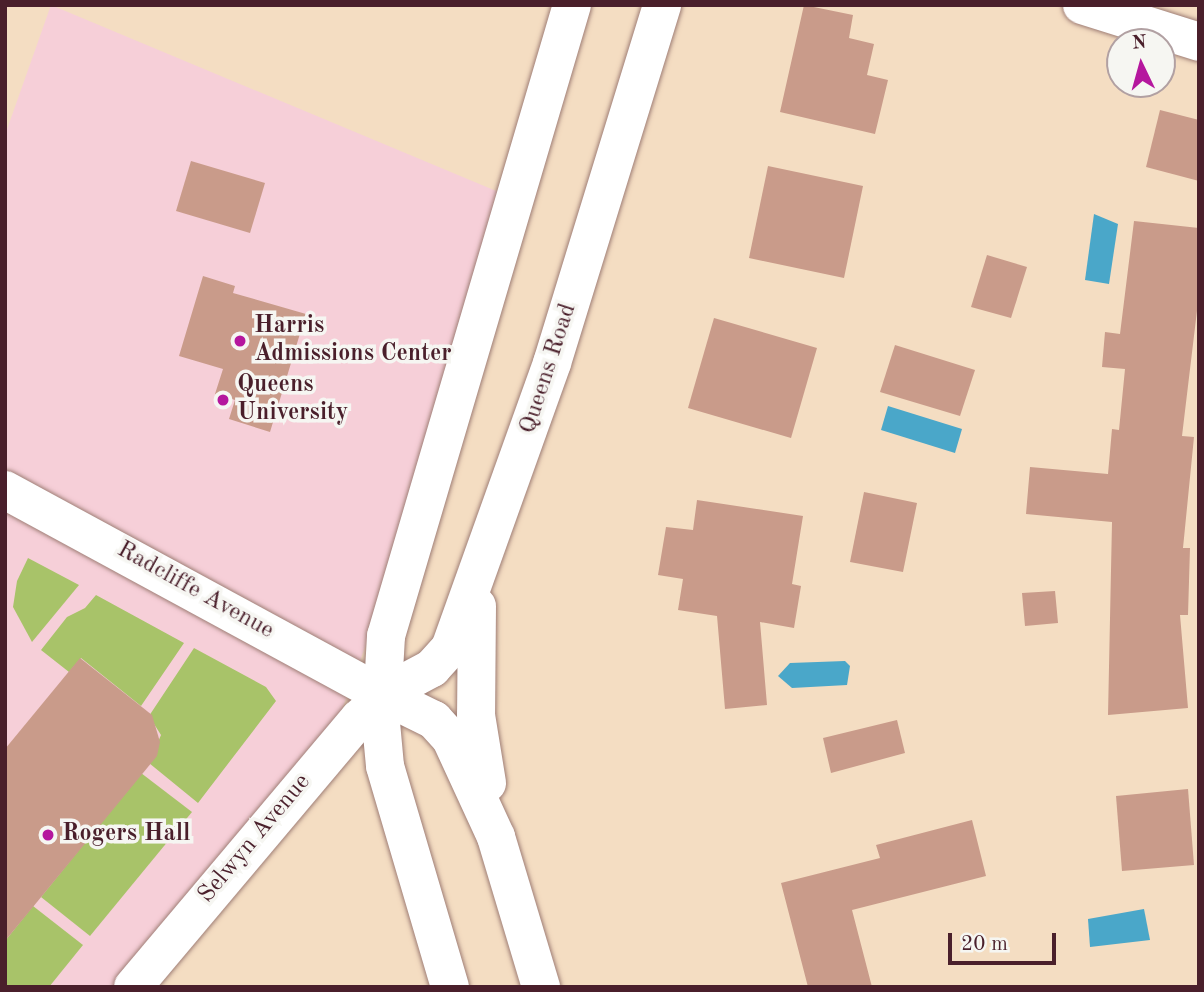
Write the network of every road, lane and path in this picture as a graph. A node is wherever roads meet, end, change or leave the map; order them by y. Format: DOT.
graph roads {
  1 [pos="572,5"];
  2 [pos="662,5"];
  3 [pos="1082,5"];
  4 [pos="1199,42"];
  5 [pos="5,490"];
  6 [pos="484,563"];
  7 [pos="383,695"];
  8 [pos="496,837"];
  9 [pos="134,987"];
  10 [pos="450,987"];
  11 [pos="541,987"];
  1 -- 7 [label="street"];
  2 -- 6 [label="street, Queens Road"];
  3 -- 4 [label="street"];
  5 -- 7 [label="street, Radcliffe Avenue"];
  6 -- 7 [label="street, Queens Road"];
  6 -- 8 [label="street"];
  7 -- 8 [label="street"];
  7 -- 9 [label="street, Selwyn Avenue"];
  7 -- 10 [label="street"];
  8 -- 11 [label="street"];
}
